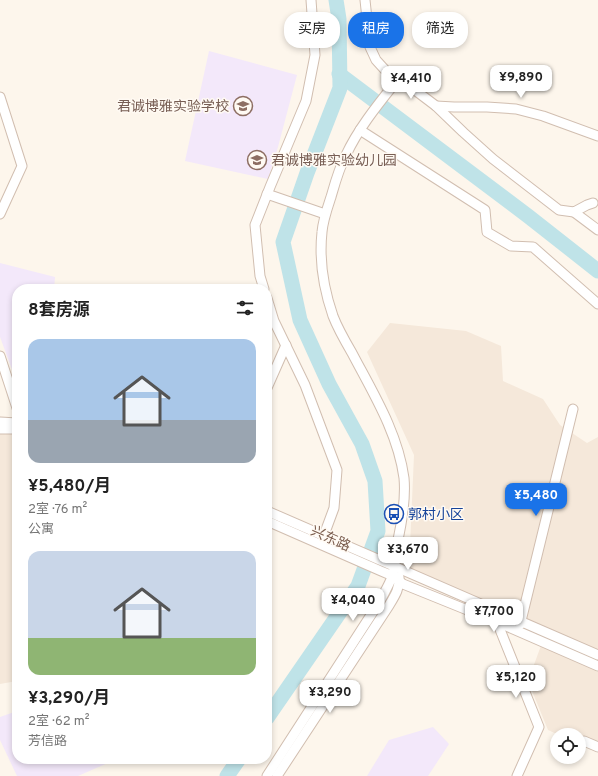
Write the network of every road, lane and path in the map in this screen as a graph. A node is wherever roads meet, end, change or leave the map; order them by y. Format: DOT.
graph roads {
  1 [pos="311,0"];
  2 [pos="365,0"];
  3 [pos="399,78"];
  4 [pos="0,97"];
  5 [pos="436,106"];
  6 [pos="360,130"];
  7 [pos="598,136"];
  8 [pos="267,194"];
  9 [pos="593,203"];
  10 [pos="574,212"];
  11 [pos="0,214"];
  12 [pos="325,214"];
  13 [pos="598,230"];
  14 [pos="262,284"];
  15 [pos="598,304"];
  16 [pos="272,314"];
  17 [pos="286,345"];
  18 [pos="0,356"];
  19 [pos="272,377"];
  20 [pos="12,393"];
  21 [pos="573,409"];
  22 [pos="0,422"];
  23 [pos="12,423"];
  24 [pos="0,429"];
  25 [pos="12,429"];
  26 [pos="272,513"];
  27 [pos="272,523"];
  28 [pos="324,536"];
  29 [pos="351,552"];
  30 [pos="382,566"];
  31 [pos="394,567"];
  32 [pos="396,579"];
  33 [pos="521,621"];
  34 [pos="496,622"];
  35 [pos="517,631"];
  36 [pos="598,655"];
  37 [pos="598,666"];
  38 [pos="586,742"];
  39 [pos="598,747"];
  40 [pos="267,776"];
  41 [pos="277,776"];
  42 [pos="517,776"];
  1 -- 8 [label="street"];
  2 -- 3 [label="street"];
  3 -- 5 [label="street"];
  3 -- 6 [label="street"];
  4 -- 11 [label="street"];
  5 -- 7 [label="street"];
  5 -- 10 [label="street"];
  6 -- 12 [label="street"];
  6 -- 15 [label="street"];
  8 -- 12 [label="street"];
  8 -- 14 [label="street"];
  9 -- 10 [label="street"];
  10 -- 13 [label="street"];
  12 -- 31 [label="street"];
  16 -- 17 [label="street"];
  17 -- 19 [label="street"];
  17 -- 28 [label="street"];
  18 -- 20 [label="street"];
  21 -- 33 [label="street"];
  22 -- 23 [label="street"];
  24 -- 25 [label="street"];
  26 -- 28 [label="street, 兴东路"];
  27 -- 29 [label="street, 兴东路"];
  28 -- 29 [label="street, 兴东路"];
  29 -- 30 [label="street, 兴东路"];
  30 -- 31 [label="street, 兴东路"];
  30 -- 32 [label="street, 兴东路"];
  31 -- 32 [label="street"];
  31 -- 33 [label="street, 兴东路"];
  32 -- 34 [label="street, 兴东路"];
  32 -- 40 [label="street"];
  32 -- 41 [label="street"];
  33 -- 35 [label="street"];
  33 -- 36 [label="street, 兴东路"];
  34 -- 35 [label="street, 兴东路"];
  34 -- 42 [label="street"];
  35 -- 37 [label="street, 兴东路"];
  38 -- 39 [label="street"];
}
